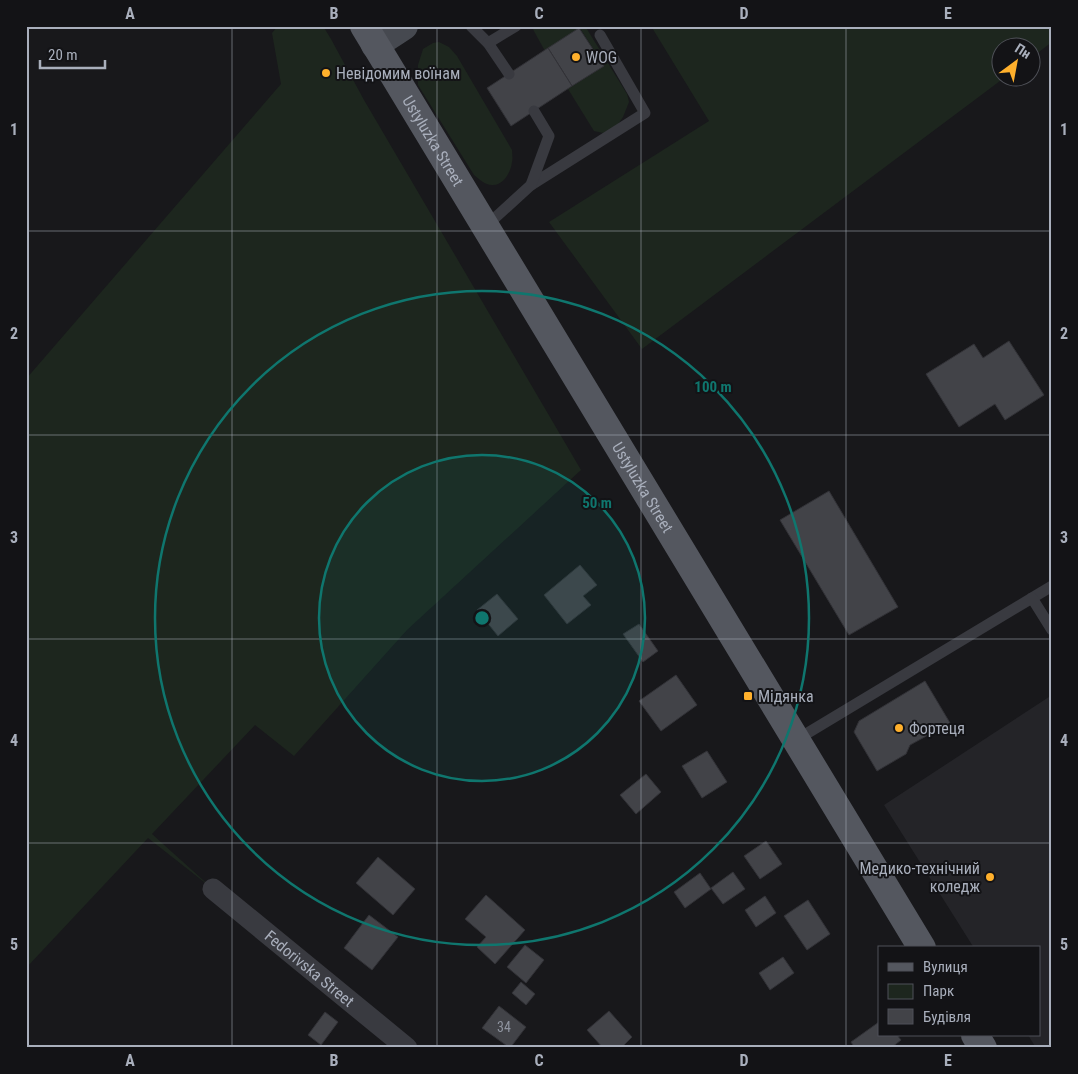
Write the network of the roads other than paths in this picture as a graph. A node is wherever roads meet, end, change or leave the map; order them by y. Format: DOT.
graph roads {
  1 [pos="404,26"];
  2 [pos="471,26"];
  3 [pos="516,26"];
  4 [pos="600,35"];
  5 [pos="370,36"];
  6 [pos="488,43"];
  7 [pos="509,74"];
  8 [pos="534,111"];
  9 [pos="531,185"];
  10 [pos="485,227"];
  11 [pos="1052,586"];
  12 [pos="1032,598"];
  13 [pos="1052,630"];
  14 [pos="796,740"];
  15 [pos="213,889"];
  16 [pos="921,946"];
  17 [pos="976,1036"];
  18 [pos="407,1048"];
  19 [pos="983,1048"];
  1 -- 5 [label="street"];
  2 -- 6 [label="lane"];
  3 -- 6 [label="lane"];
  4 -- 9 [label="lane"];
  5 -- 10 [label="main road, Ustyluzka Street"];
  6 -- 7 [label="lane"];
  8 -- 9 [label="lane"];
  9 -- 10 [label="lane"];
  10 -- 14 [label="main road, Ustyluzka Street"];
  11 -- 12 [label="lane"];
  12 -- 13 [label="lane"];
  12 -- 14 [label="lane"];
  14 -- 16 [label="main road, Ustyluzka Street"];
  15 -- 18 [label="street, Fedorivska Street"];
  17 -- 19 [label="main road"];
}
